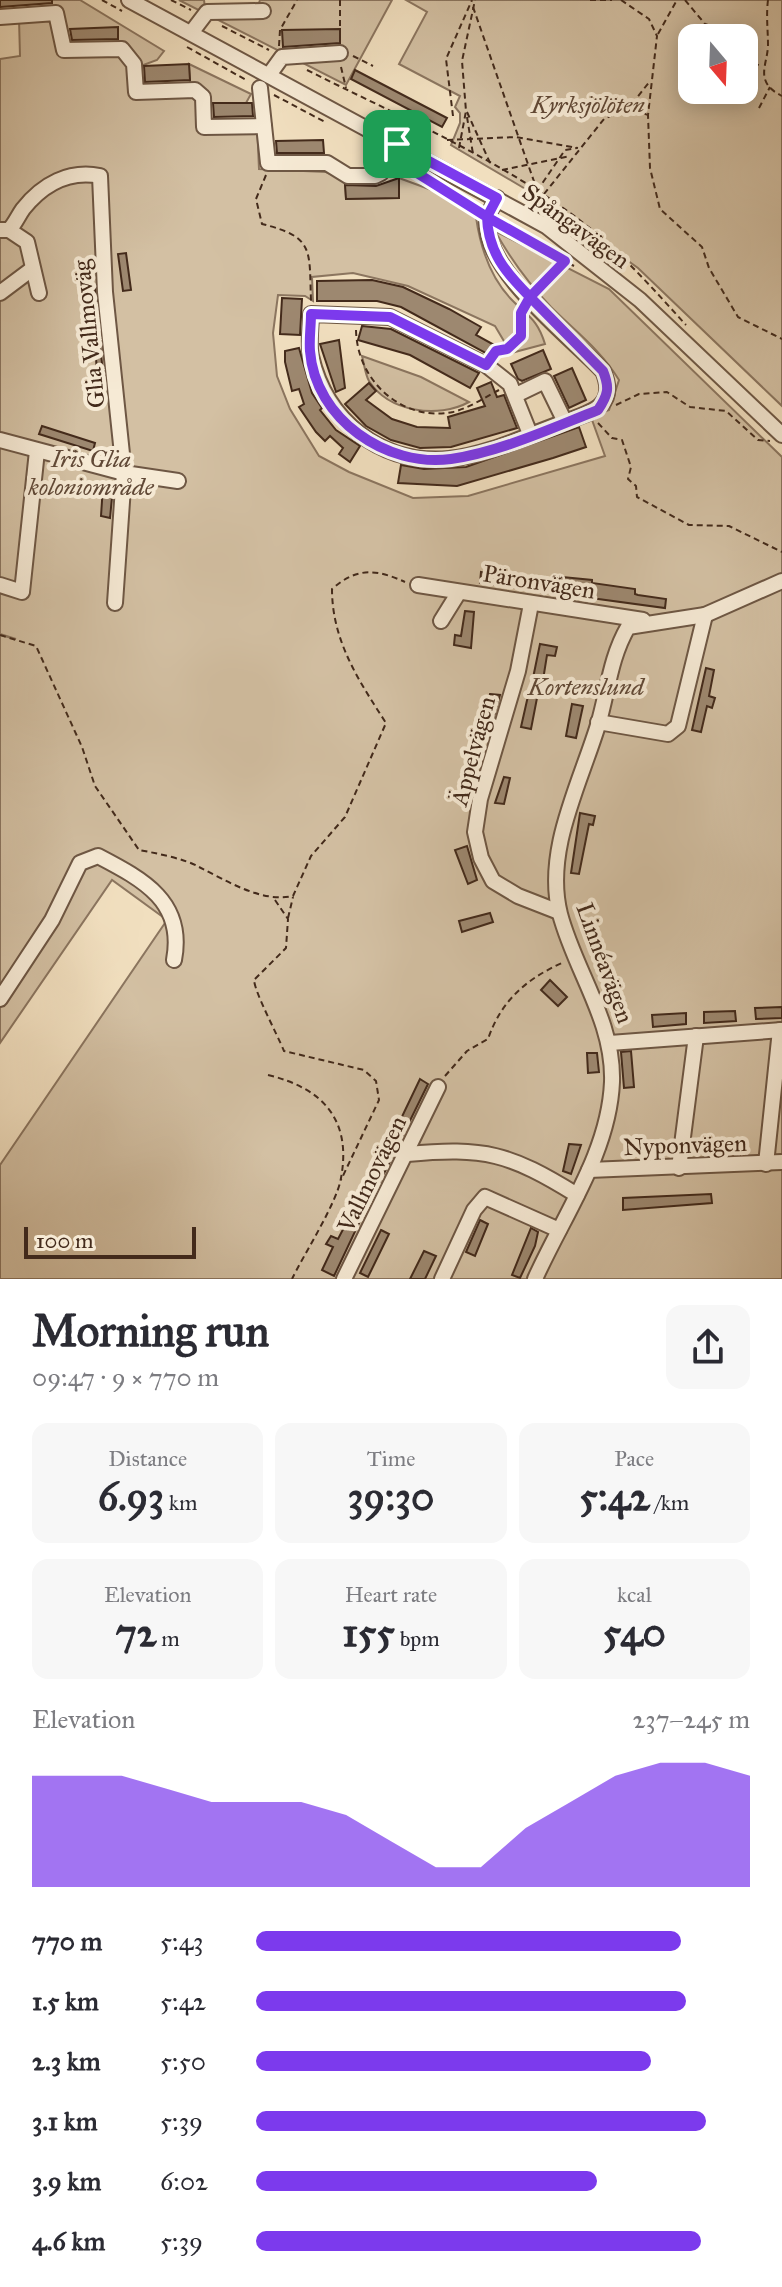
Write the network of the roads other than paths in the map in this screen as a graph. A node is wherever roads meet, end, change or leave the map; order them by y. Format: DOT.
graph roads {
  1 [pos="129,7"];
  2 [pos="263,11"];
  3 [pos="0,17"];
  4 [pos="186,38"];
  5 [pos="346,54"];
  6 [pos="265,81"];
  7 [pos="264,126"];
  8 [pos="397,144"];
  9 [pos="497,198"];
  10 [pos="5,230"];
  11 [pos="32,269"];
  12 [pos="0,293"];
  13 [pos="39,293"];
  14 [pos="513,389"];
  15 [pos="565,422"];
  16 [pos="530,434"];
  17 [pos="779,438"];
  18 [pos="0,440"];
  19 [pos="37,451"];
  20 [pos="124,473"];
  21 [pos="178,481"];
  22 [pos="782,581"];
  23 [pos="0,585"];
  24 [pos="418,585"];
  25 [pos="459,592"];
  26 [pos="115,603"];
  27 [pos="531,604"];
  28 [pos="705,615"];
  29 [pos="441,621"];
  30 [pos="653,622"];
  31 [pos="598,722"];
  32 [pos="559,912"];
  33 [pos="174,960"];
  34 [pos="0,999"];
  35 [pos="781,1030"];
  36 [pos="696,1036"];
  37 [pos="610,1043"];
  38 [pos="438,1087"];
  39 [pos="407,1154"];
  40 [pos="782,1162"];
  41 [pos="766,1164"];
  42 [pos="679,1168"];
  43 [pos="589,1170"];
  44 [pos="577,1195"];
  45 [pos="559,1230"];
  46 [pos="344,1279"];
  47 [pos="442,1279"];
  48 [pos="535,1279"];
  1 -- 4 [label="street, Spångavägen"];
  2 -- 4 [label="street"];
  3 -- 7 [label="street"];
  4 -- 6 [label="street, Spångavägen"];
  5 -- 6 [label="street"];
  6 -- 7 [label="street"];
  6 -- 8 [label="street, Spångavägen"];
  7 -- 8 [label="street"];
  8 -- 9 [label="street, Spångavägen"];
  9 -- 15 [label="street"];
  9 -- 17 [label="street, Spångavägen"];
  10 -- 11 [label="street, Glia Vallmoväg"];
  10 -- 20 [label="street, Glia Vallmoväg"];
  11 -- 12 [label="street"];
  11 -- 13 [label="street, Glia Vallmoväg"];
  14 -- 15 [label="street"];
  14 -- 16 [label="street"];
  14 -- 16 [label="street"];
  15 -- 16 [label="street"];
  18 -- 19 [label="street"];
  19 -- 20 [label="street"];
  19 -- 23 [label="street"];
  20 -- 21 [label="street"];
  20 -- 26 [label="street, Glia Vallmoväg"];
  22 -- 28 [label="street, Linnéavägen"];
  24 -- 25 [label="street, Päronvägen"];
  25 -- 27 [label="street, Päronvägen"];
  25 -- 29 [label="street"];
  27 -- 30 [label="street, Päronvägen"];
  27 -- 32 [label="street, Äppelvägen"];
  28 -- 30 [label="street, Linnéavägen"];
  28 -- 31 [label="street"];
  30 -- 31 [label="street, Linnéavägen"];
  31 -- 32 [label="street, Linnéavägen"];
  32 -- 37 [label="street, Linnéavägen"];
  33 -- 34 [label="street"];
  35 -- 36 [label="street"];
  35 -- 41 [label="street"];
  36 -- 37 [label="street"];
  36 -- 42 [label="street"];
  37 -- 43 [label="street, Linnéavägen"];
  38 -- 39 [label="street, Vallmovägen"];
  39 -- 44 [label="street"];
  39 -- 46 [label="street, Vallmovägen"];
  40 -- 41 [label="street, Nyponvägen"];
  41 -- 42 [label="street, Nyponvägen"];
  42 -- 43 [label="street, Nyponvägen"];
  43 -- 44 [label="street, Linnéavägen"];
  44 -- 45 [label="street, Linnéavägen"];
  45 -- 47 [label="street"];
  45 -- 48 [label="street, Linnéavägen"];
}
